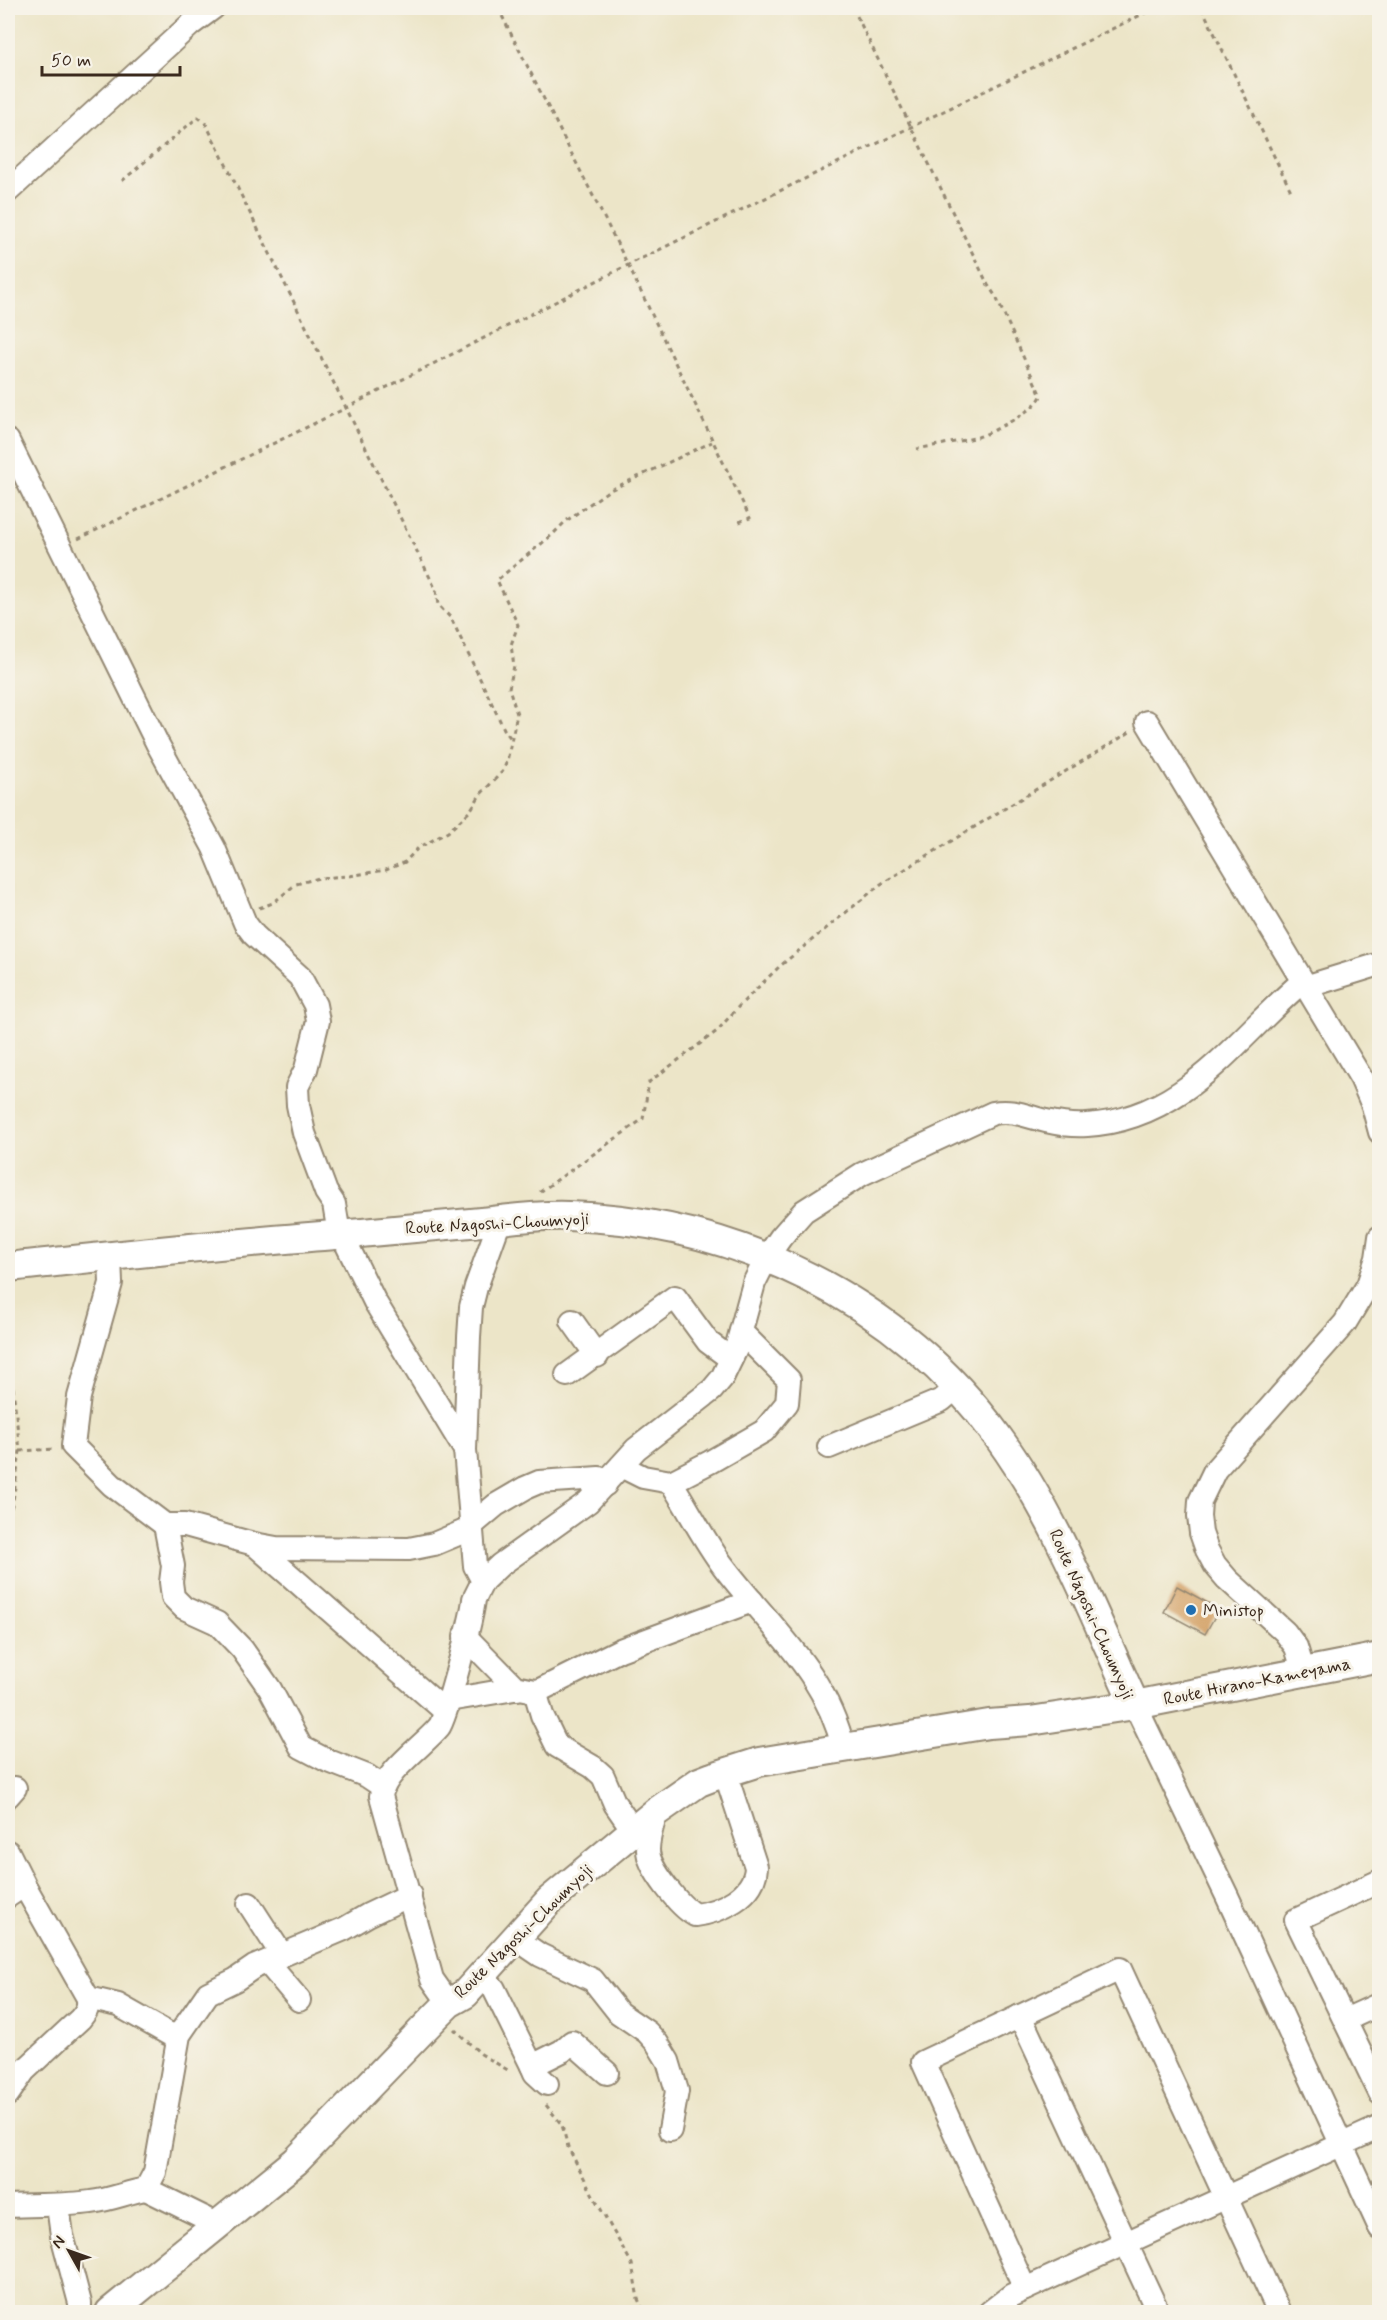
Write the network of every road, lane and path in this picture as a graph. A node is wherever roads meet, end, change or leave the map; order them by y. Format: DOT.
graph roads {
  1 [pos="213,8"];
  2 [pos="498,8"];
  3 [pos="853,8"];
  4 [pos="1155,8"];
  5 [pos="1202,8"];
  6 [pos="910,128"];
  7 [pos="122,181"];
  8 [pos="8,191"];
  9 [pos="1292,191"];
  10 [pos="628,265"];
  11 [pos="346,408"];
  12 [pos="8,441"];
  13 [pos="712,442"];
  14 [pos="917,449"];
  15 [pos="739,522"];
  16 [pos="61,548"];
  17 [pos="1147,722"];
  18 [pos="511,739"];
  19 [pos="240,913"];
  20 [pos="1380,964"];
  21 [pos="1304,985"];
  22 [pos="1380,1132"];
  23 [pos="536,1195"];
  24 [pos="500,1220"];
  25 [pos="343,1234"];
  26 [pos="1380,1237"];
  27 [pos="110,1256"];
  28 [pos="767,1257"];
  29 [pos="8,1267"];
  30 [pos="572,1322"];
  31 [pos="741,1332"];
  32 [pos="8,1343"];
  33 [pos="597,1356"];
  34 [pos="731,1359"];
  35 [pos="567,1375"];
  36 [pos="956,1388"];
  37 [pos="73,1446"];
  38 [pos="829,1448"];
  39 [pos="465,1449"];
  40 [pos="20,1451"];
  41 [pos="621,1466"];
  42 [pos="671,1482"];
  43 [pos="605,1485"];
  44 [pos="8,1520"];
  45 [pos="165,1525"];
  46 [pos="470,1527"];
  47 [pos="255,1544"];
  48 [pos="483,1581"];
  49 [pos="752,1601"];
  50 [pos="465,1636"];
  51 [pos="1380,1658"];
  52 [pos="1304,1673"];
  53 [pos="526,1690"];
  54 [pos="447,1705"];
  55 [pos="1135,1705"];
  56 [pos="844,1750"];
  57 [pos="725,1772"];
  58 [pos="382,1786"];
  59 [pos="656,1812"];
  60 [pos="633,1830"];
  61 [pos="8,1852"];
  62 [pos="1380,1881"];
  63 [pos="17,1893"];
  64 [pos="410,1895"];
  65 [pos="249,1904"];
  66 [pos="515,1938"];
  67 [pos="274,1958"];
  68 [pos="482,1975"];
  69 [pos="88,1998"];
  70 [pos="299,2000"];
  71 [pos="1380,2004"];
  72 [pos="443,2009"];
  73 [pos="1020,2016"];
  74 [pos="1345,2020"];
  75 [pos="178,2035"];
  76 [pos="523,2070"];
  77 [pos="608,2073"];
  78 [pos="543,2091"];
  79 [pos="1380,2093"];
  80 [pos="8,2094"];
  81 [pos="1380,2127"];
  82 [pos="670,2130"];
  83 [pos="1340,2146"];
  84 [pos="146,2188"];
  85 [pos="1225,2196"];
  86 [pos="8,2206"];
  87 [pos="58,2206"];
  88 [pos="217,2224"];
  89 [pos="1380,2228"];
  90 [pos="1125,2244"];
  91 [pos="1025,2289"];
  92 [pos="80,2313"];
  93 [pos="110,2313"];
  94 [pos="644,2313"];
  95 [pos="990,2313"];
  96 [pos="1158,2313"];
  97 [pos="1279,2313"];
  1 -- 8 [label="street"];
  2 -- 10 [label="path"];
  3 -- 6 [label="path"];
  4 -- 6 [label="path"];
  5 -- 9 [label="path"];
  6 -- 10 [label="path"];
  6 -- 14 [label="path"];
  7 -- 11 [label="path"];
  10 -- 11 [label="path"];
  10 -- 13 [label="path"];
  11 -- 16 [label="path"];
  11 -- 18 [label="path"];
  12 -- 16 [label="street"];
  13 -- 15 [label="path"];
  13 -- 18 [label="path"];
  16 -- 19 [label="street"];
  17 -- 21 [label="street"];
  17 -- 23 [label="path"];
  18 -- 19 [label="path"];
  19 -- 25 [label="street"];
  20 -- 21 [label="street"];
  21 -- 22 [label="street"];
  21 -- 28 [label="street"];
  24 -- 25 [label="main road, Route Nagoshi-Choumyoji"];
  24 -- 28 [label="main road, Route Nagoshi-Choumyoji"];
  24 -- 39 [label="street"];
  25 -- 27 [label="main road, Route Nagoshi-Choumyoji"];
  25 -- 39 [label="street"];
  26 -- 52 [label="street"];
  27 -- 29 [label="main road, Route Nagoshi-Choumyoji"];
  27 -- 37 [label="street"];
  28 -- 31 [label="street"];
  28 -- 36 [label="main road, Route Nagoshi-Choumyoji"];
  30 -- 33 [label="street"];
  31 -- 34 [label="street"];
  31 -- 42 [label="street"];
  32 -- 40 [label="path"];
  33 -- 34 [label="street"];
  33 -- 35 [label="street"];
  34 -- 41 [label="street"];
  36 -- 38 [label="street"];
  36 -- 55 [label="main road, Route Nagoshi-Choumyoji"];
  37 -- 40 [label="path"];
  37 -- 45 [label="street"];
  39 -- 46 [label="street"];
  40 -- 44 [label="path"];
  41 -- 42 [label="street"];
  41 -- 43 [label="street"];
  42 -- 49 [label="street"];
  43 -- 46 [label="street"];
  43 -- 48 [label="street"];
  45 -- 47 [label="street"];
  45 -- 58 [label="street"];
  46 -- 47 [label="street"];
  46 -- 48 [label="street"];
  47 -- 54 [label="street"];
  48 -- 50 [label="street"];
  49 -- 53 [label="street"];
  49 -- 56 [label="street"];
  50 -- 53 [label="street"];
  50 -- 54 [label="street"];
  51 -- 52 [label="main road, Route Hirano-Kameyama"];
  52 -- 55 [label="main road, Route Hirano-Kameyama"];
  53 -- 54 [label="street"];
  53 -- 60 [label="street"];
  54 -- 58 [label="street"];
  55 -- 56 [label="main road, Route Nagoshi-Choumyoji"];
  55 -- 83 [label="street"];
  56 -- 57 [label="main road, Route Nagoshi-Choumyoji"];
  57 -- 59 [label="main road, Route Nagoshi-Choumyoji"];
  57 -- 59 [label="street"];
  58 -- 64 [label="street"];
  59 -- 60 [label="main road, Route Nagoshi-Choumyoji"];
  60 -- 66 [label="main road, Route Nagoshi-Choumyoji"];
  61 -- 63 [label="street"];
  62 -- 74 [label="street"];
  63 -- 69 [label="street"];
  64 -- 67 [label="street"];
  64 -- 72 [label="street"];
  65 -- 67 [label="street"];
  66 -- 68 [label="main road, Route Nagoshi-Choumyoji"];
  66 -- 82 [label="street"];
  67 -- 70 [label="street"];
  67 -- 75 [label="street"];
  68 -- 72 [label="main road, Route Nagoshi-Choumyoji"];
  68 -- 76 [label="street"];
  69 -- 75 [label="street"];
  69 -- 80 [label="street"];
  71 -- 74 [label="street"];
  72 -- 76 [label="path"];
  72 -- 88 [label="main road, Route Nagoshi-Choumyoji"];
  73 -- 85 [label="street"];
  73 -- 90 [label="street"];
  73 -- 91 [label="street"];
  74 -- 79 [label="street"];
  75 -- 84 [label="street"];
  76 -- 77 [label="street"];
  76 -- 78 [label="street"];
  78 -- 94 [label="path"];
  81 -- 83 [label="street"];
  83 -- 85 [label="street"];
  83 -- 89 [label="street"];
  84 -- 87 [label="street"];
  84 -- 88 [label="street"];
  85 -- 90 [label="street"];
  85 -- 97 [label="street"];
  86 -- 87 [label="street"];
  87 -- 92 [label="street"];
  88 -- 93 [label="main road, Route Nagoshi-Choumyoji"];
  90 -- 91 [label="street"];
  90 -- 96 [label="street"];
  91 -- 95 [label="street"];
}
